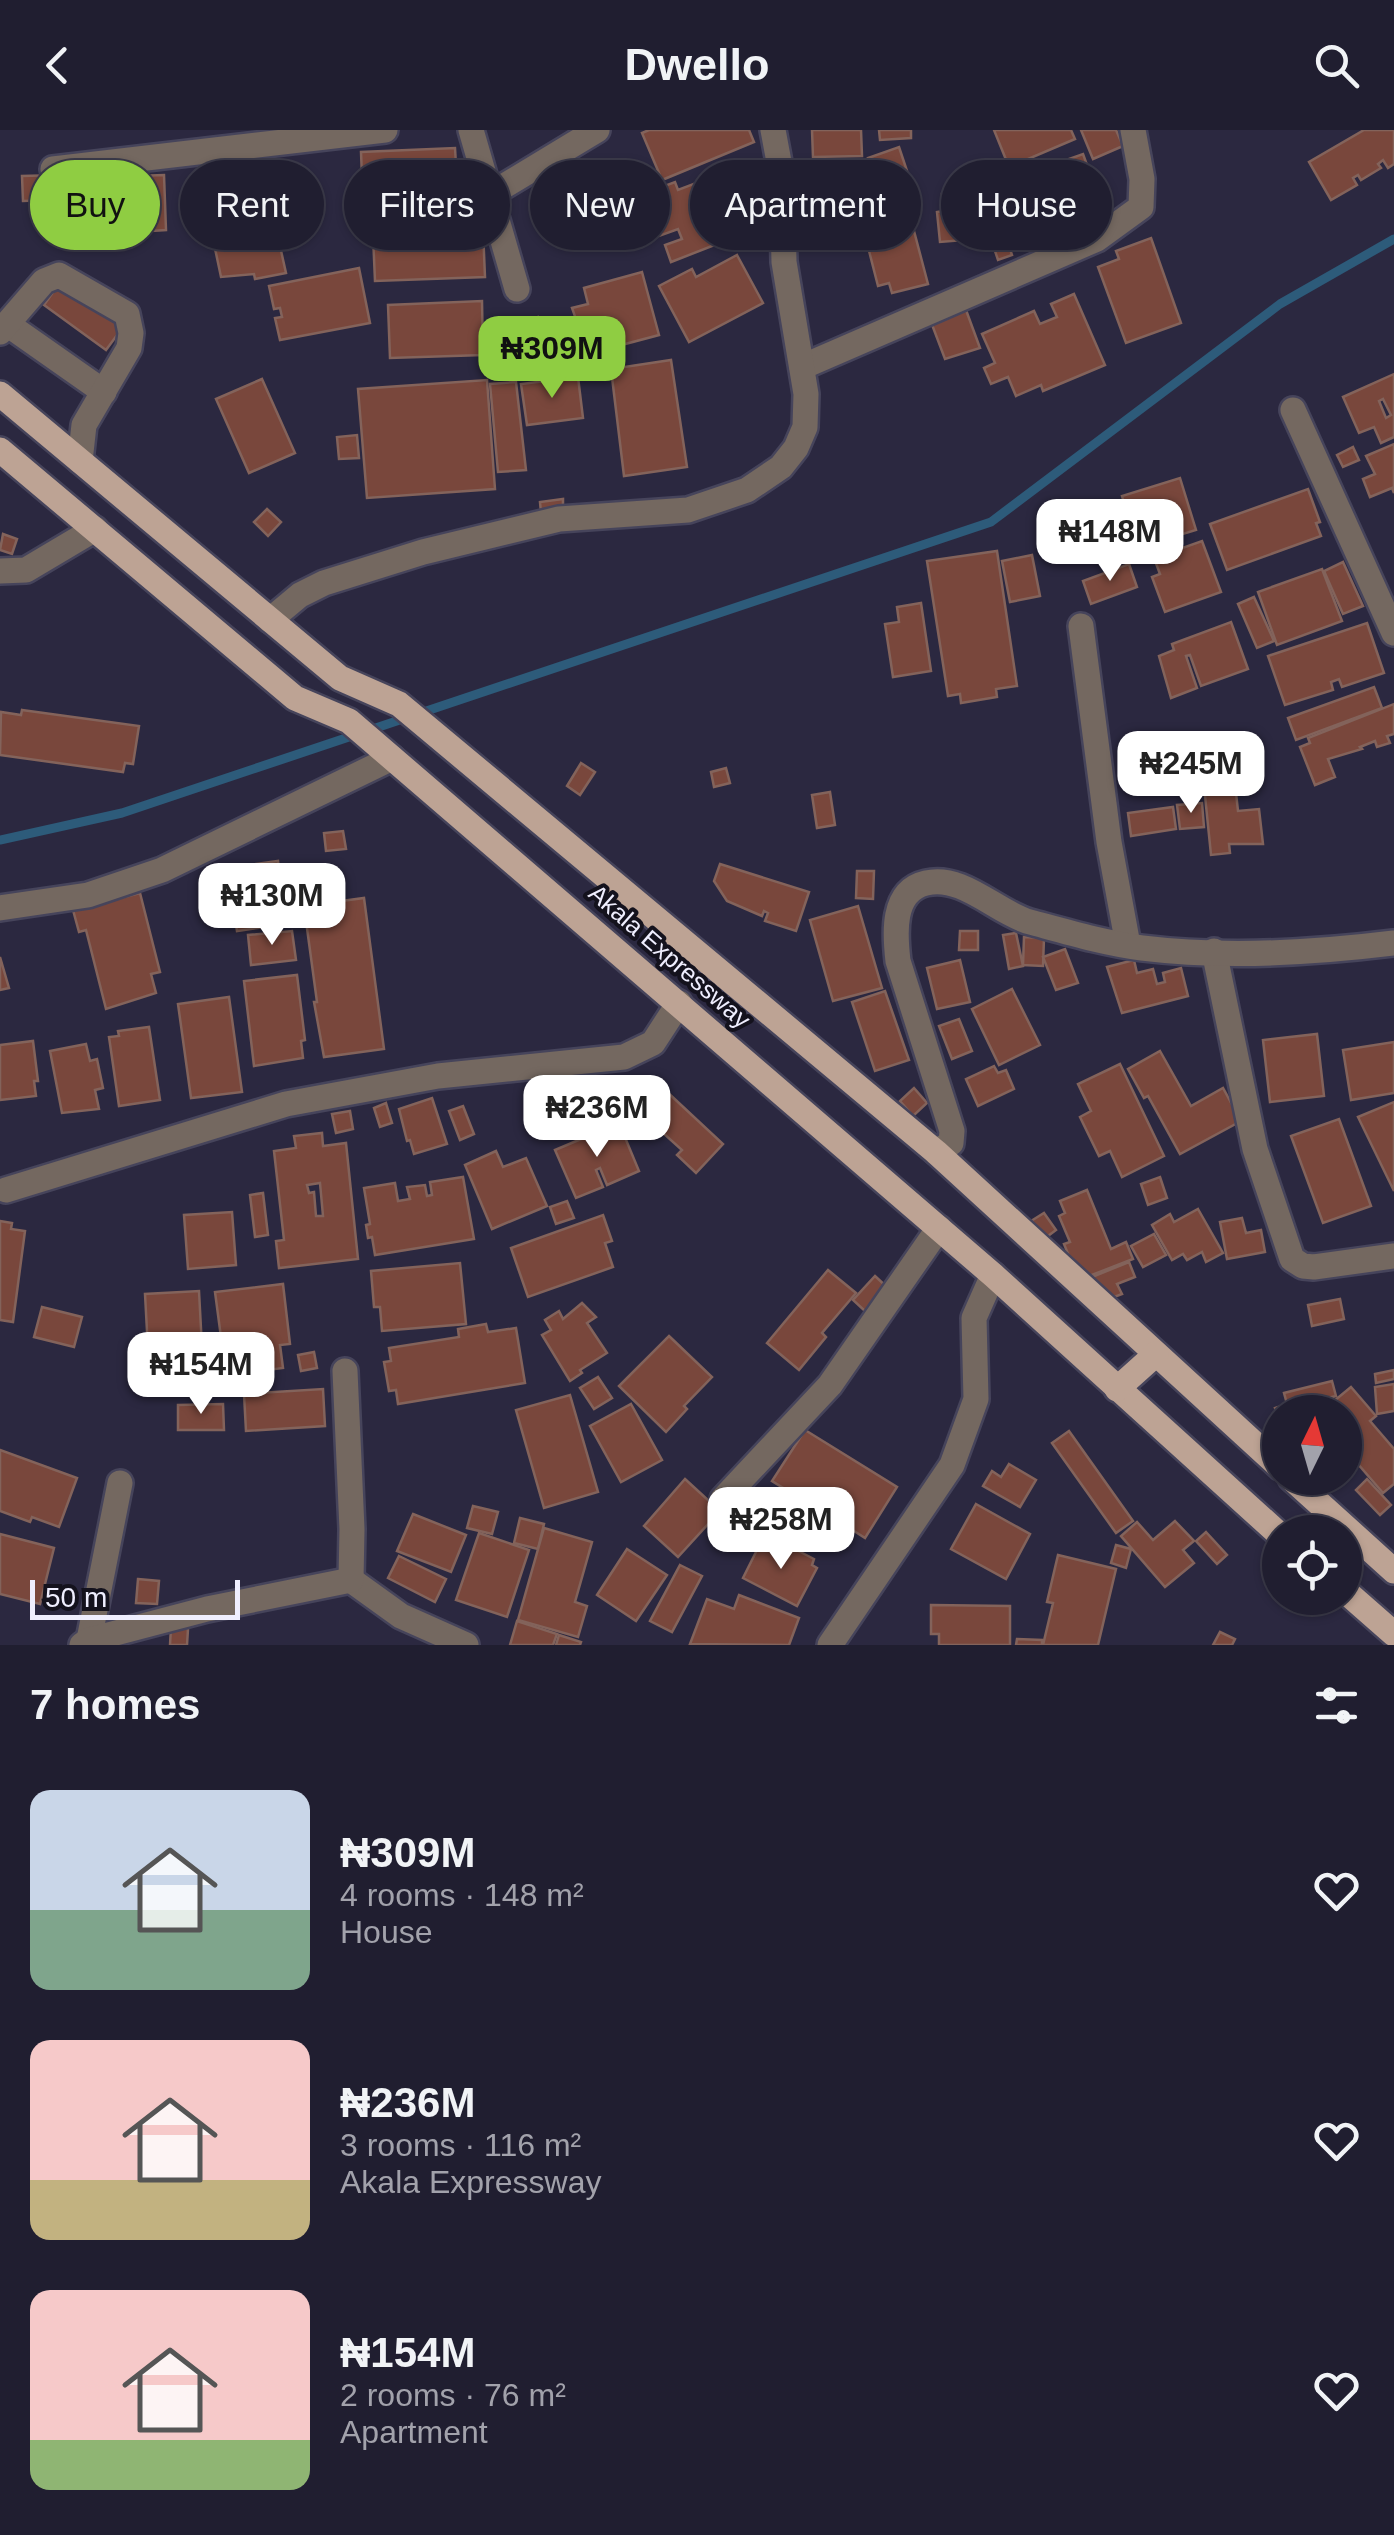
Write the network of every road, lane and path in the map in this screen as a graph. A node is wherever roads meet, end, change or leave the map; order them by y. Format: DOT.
graph roads {
  1 [pos="385,130"];
  2 [pos="471,130"];
  3 [pos="597,130"];
  4 [pos="773,130"];
  5 [pos="1133,130"];
  6 [pos="123,160"];
  7 [pos="480,160"];
  8 [pos="510,183"];
  9 [pos="506,250"];
  10 [pos="517,289"];
  11 [pos="4,328"];
  12 [pos="802,366"];
  13 [pos="104,392"];
  14 [pos="0,394"];
  15 [pos="1294,410"];
  16 [pos="0,450"];
  17 [pos="80,461"];
  18 [pos="95,528"];
  19 [pos="0,571"];
  20 [pos="270,620"];
  21 [pos="1081,626"];
  22 [pos="1394,633"];
  23 [pos="392,758"];
  24 [pos="0,908"];
  25 [pos="1394,943"];
  26 [pos="1128,946"];
  27 [pos="1214,950"];
  28 [pos="679,1003"];
  29 [pos="936,1152"];
  30 [pos="6,1190"];
  31 [pos="939,1228"];
  32 [pos="1394,1256"];
  33 [pos="993,1274"];
  34 [pos="1156,1354"];
  35 [pos="345,1371"];
  36 [pos="1117,1390"];
  37 [pos="1262,1451"];
  38 [pos="120,1483"];
  39 [pos="1310,1495"];
  40 [pos="723,1499"];
  41 [pos="1262,1519"];
  42 [pos="1394,1571"];
  43 [pos="351,1580"];
  44 [pos="1362,1607"];
  45 [pos="1394,1634"];
  46 [pos="86,1642"];
  47 [pos="466,1645"];
  48 [pos="830,1645"];
  1 -- 6 [label="street"];
  2 -- 7 [label="street"];
  3 -- 8 [label="street"];
  4 -- 12 [label="street"];
  5 -- 12 [label="street"];
  9 -- 10 [label="street"];
  11 -- 13 [label="street"];
  11 -- 13 [label="street"];
  12 -- 20 [label="street"];
  13 -- 17 [label="street"];
  14 -- 17 [label="main road, Akala Expressway"];
  15 -- 22 [label="street"];
  16 -- 18 [label="main road, Akala Expressway"];
  17 -- 20 [label="main road, Akala Expressway"];
  18 -- 19 [label="street"];
  18 -- 23 [label="main road, Akala Expressway"];
  20 -- 29 [label="main road, Akala Expressway"];
  21 -- 26 [label="street"];
  23 -- 24 [label="street"];
  23 -- 28 [label="main road, Akala Expressway"];
  25 -- 27 [label="street"];
  26 -- 27 [label="street"];
  26 -- 29 [label="street"];
  27 -- 32 [label="street"];
  28 -- 30 [label="street"];
  28 -- 31 [label="main road, Akala Expressway"];
  29 -- 34 [label="main road, Akala Expressway"];
  31 -- 33 [label="main road, Akala Expressway"];
  31 -- 40 [label="street"];
  33 -- 36 [label="main road, Akala Expressway"];
  33 -- 48 [label="street"];
  34 -- 36 [label="main road"];
  34 -- 37 [label="main road, Akala Expressway"];
  35 -- 43 [label="street"];
  36 -- 41 [label="main road, Akala Expressway"];
  38 -- 46 [label="street"];
  39 -- 42 [label="main road"];
  43 -- 46 [label="street"];
  43 -- 47 [label="street"];
  44 -- 45 [label="main road"];
}
